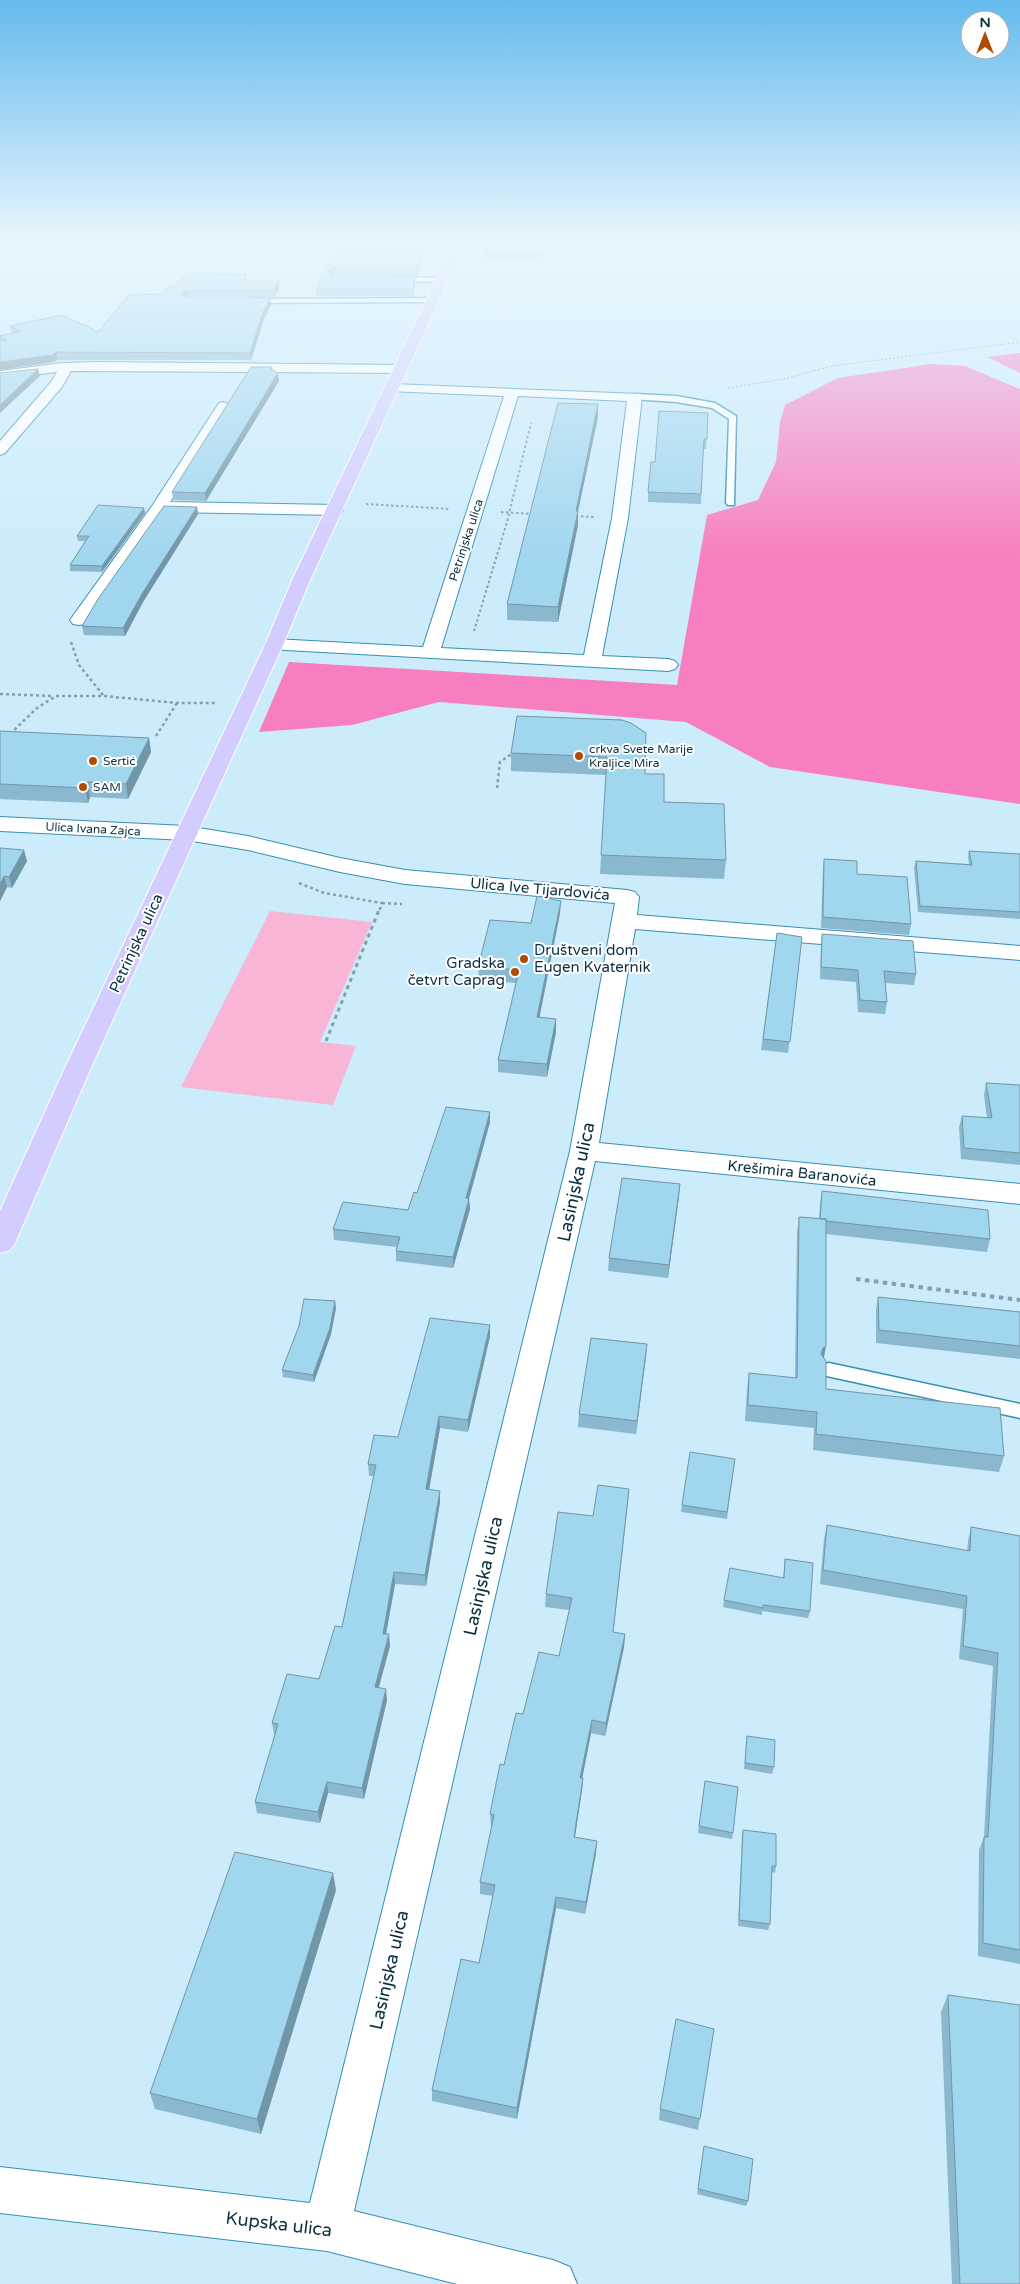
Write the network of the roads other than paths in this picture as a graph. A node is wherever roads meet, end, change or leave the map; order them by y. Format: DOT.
graph roads {
  1 [pos="412,347"];
  2 [pos="62,367"];
  3 [pos="401,369"];
  4 [pos="0,375"];
  5 [pos="393,388"];
  6 [pos="512,392"];
  7 [pos="635,397"];
  8 [pos="224,406"];
  9 [pos="0,450"];
  10 [pos="731,504"];
  11 [pos="159,507"];
  12 [pos="335,510"];
  13 [pos="79,620"];
  14 [pos="274,644"];
  15 [pos="430,653"];
  16 [pos="592,661"];
  17 [pos="668,665"];
  18 [pos="0,824"];
  19 [pos="186,833"];
  20 [pos="625,921"];
  21 [pos="1020,953"];
  22 [pos="584,1151"];
  23 [pos="1020,1194"];
  24 [pos="0,1243"];
  25 [pos="829,1370"];
  26 [pos="1020,1411"];
  27 [pos="0,2190"];
  28 [pos="327,2228"];
  29 [pos="553,2284"];
  1 -- 3 [label="main road, Petrinjska ulica"];
  2 -- 3 [label="street"];
  2 -- 4 [label="street"];
  2 -- 9 [label="street"];
  3 -- 5 [label="main road, Petrinjska ulica"];
  5 -- 6 [label="street"];
  5 -- 12 [label="main road, Petrinjska ulica"];
  6 -- 7 [label="street"];
  6 -- 15 [label="street, Petrinjska ulica"];
  7 -- 10 [label="lane"];
  7 -- 16 [label="street"];
  8 -- 11 [label="street"];
  11 -- 12 [label="street"];
  11 -- 13 [label="street"];
  12 -- 14 [label="main road, Petrinjska ulica"];
  14 -- 15 [label="street"];
  14 -- 19 [label="main road, Petrinjska ulica"];
  15 -- 16 [label="street"];
  16 -- 17 [label="street"];
  18 -- 19 [label="street, Ulica Ivana Zajca"];
  19 -- 20 [label="street, Ulica Ive Tijardovića"];
  19 -- 24 [label="main road, Petrinjska ulica"];
  20 -- 21 [label="street"];
  20 -- 22 [label="street, Lasinjska ulica"];
  22 -- 23 [label="street, Krešimira Baranovića"];
  22 -- 28 [label="street, Lasinjska ulica"];
  25 -- 26 [label="lane"];
  27 -- 28 [label="street, Kupska ulica"];
  28 -- 29 [label="street, Kupska ulica"];
}
